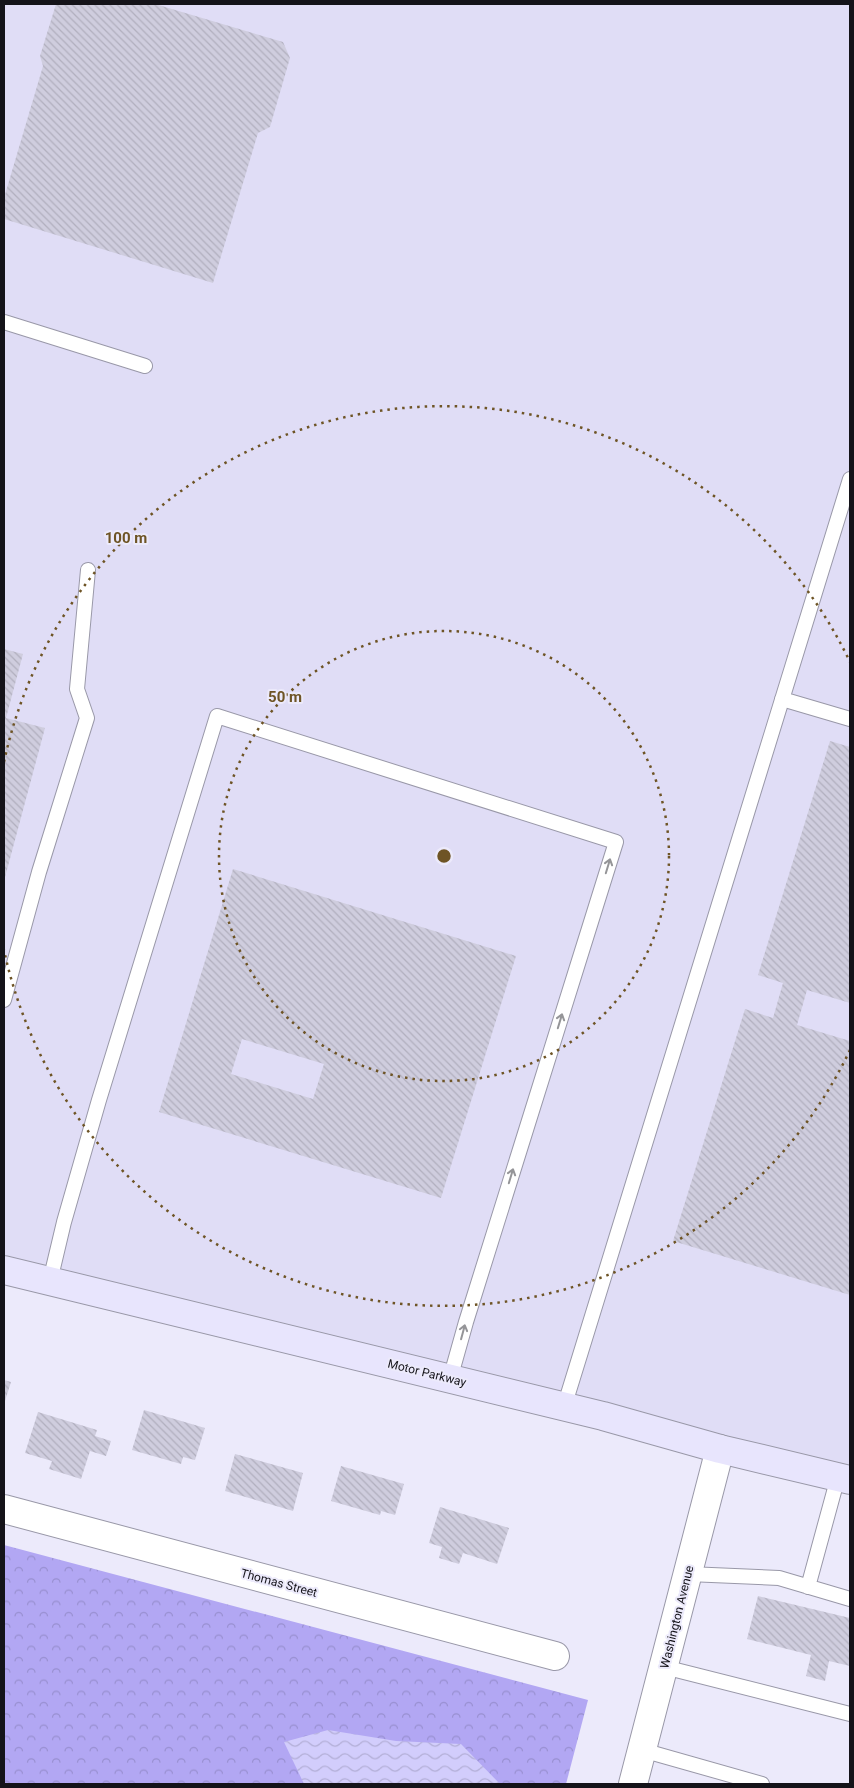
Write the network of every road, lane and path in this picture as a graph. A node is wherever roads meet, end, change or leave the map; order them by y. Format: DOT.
graph roads {
  1 [pos="4,322"];
  2 [pos="145,366"];
  3 [pos="850,479"];
  4 [pos="88,570"];
  5 [pos="782,699"];
  6 [pos="850,719"];
  7 [pos="4,1000"];
  8 [pos="4,1270"];
  9 [pos="50,1281"];
  10 [pos="450,1379"];
  11 [pos="564,1407"];
  12 [pos="720,1449"];
  13 [pos="844,1478"];
  14 [pos="4,1509"];
  15 [pos="688,1574"];
  16 [pos="808,1586"];
  17 [pos="850,1599"];
  18 [pos="555,1656"];
  19 [pos="664,1668"];
  20 [pos="850,1714"];
  21 [pos="642,1750"];
  22 [pos="727,1779"];
  23 [pos="633,1784"];
  24 [pos="762,1784"];
  1 -- 2 [label="lane"];
  3 -- 5 [label="lane"];
  4 -- 7 [label="lane"];
  5 -- 6 [label="lane"];
  5 -- 11 [label="lane"];
  8 -- 9 [label="main road, Motor Parkway"];
  9 -- 10 [label="main road, Motor Parkway"];
  10 -- 9 [label="lane, one-way"];
  10 -- 11 [label="main road, Motor Parkway"];
  11 -- 12 [label="main road, Motor Parkway"];
  12 -- 13 [label="main road, Motor Parkway"];
  12 -- 15 [label="street, Washington Avenue"];
  13 -- 16 [label="lane"];
  14 -- 18 [label="street, Thomas Street"];
  15 -- 16 [label="lane"];
  15 -- 19 [label="street, Washington Avenue"];
  16 -- 17 [label="lane"];
  19 -- 20 [label="lane"];
  19 -- 21 [label="street, Washington Avenue"];
  21 -- 22 [label="lane"];
  21 -- 23 [label="street, Washington Avenue"];
  22 -- 24 [label="lane"];
}
